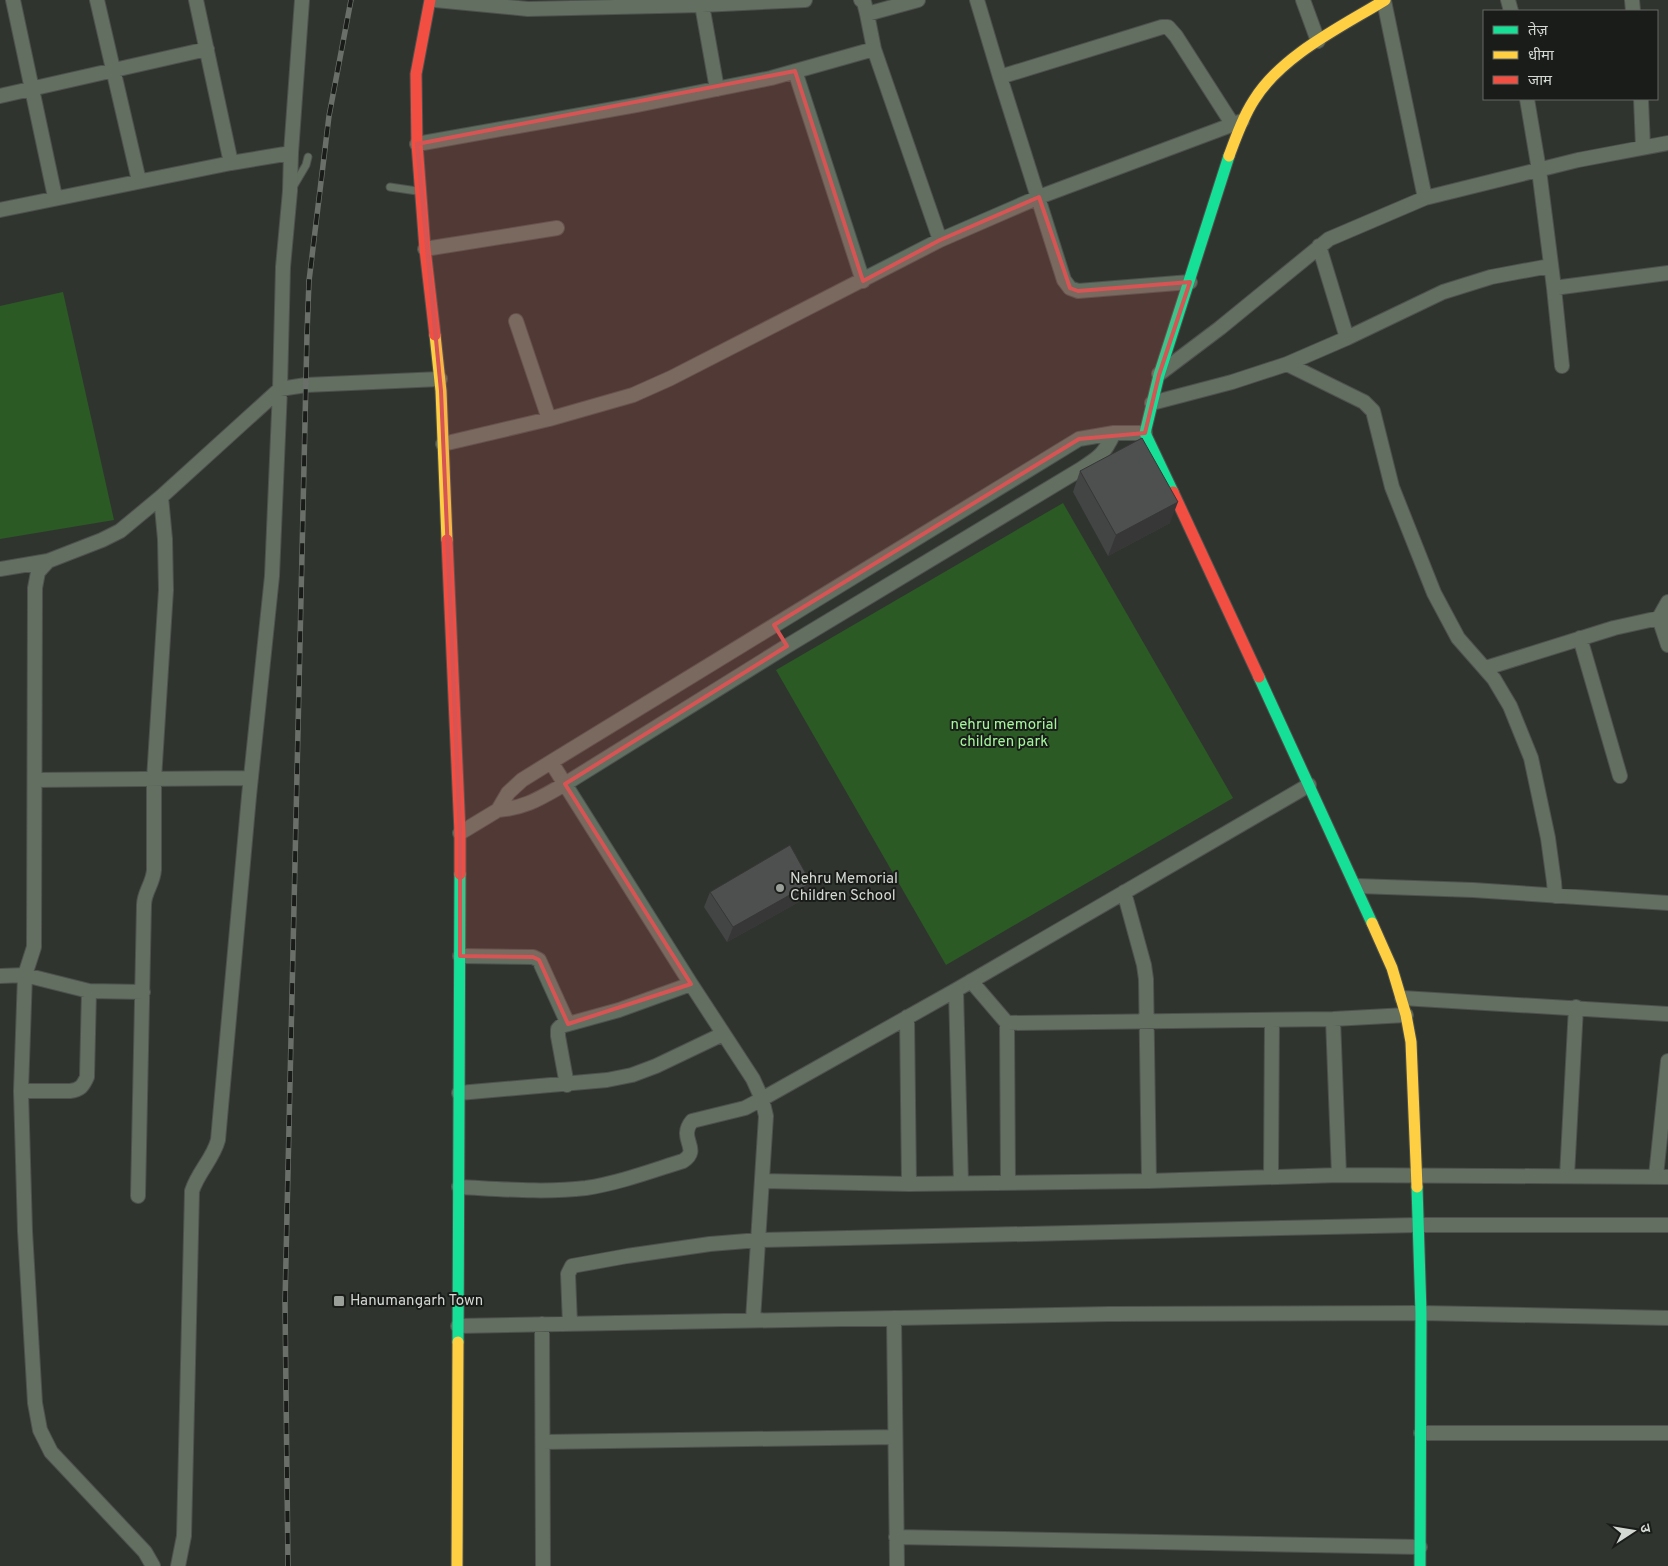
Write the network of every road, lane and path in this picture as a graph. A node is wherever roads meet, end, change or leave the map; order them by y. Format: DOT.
graph roads {
  1 [pos="13,0"];
  2 [pos="97,0"];
  3 [pos="196,0"];
  4 [pos="302,0"];
  5 [pos="430,0"];
  6 [pos="435,0"];
  7 [pos="804,0"];
  8 [pos="861,0"];
  9 [pos="918,0"];
  10 [pos="977,0"];
  11 [pos="1303,0"];
  12 [pos="1384,0"];
  13 [pos="728,2"];
  14 [pos="702,5"];
  15 [pos="867,14"];
  16 [pos="1318,41"];
  17 [pos="207,49"];
  18 [pos="874,49"];
  19 [pos="114,70"];
  20 [pos="795,71"];
  21 [pos="1000,77"];
  22 [pos="717,88"];
  23 [pos="33,89"];
  24 [pos="0,96"];
  25 [pos="1527,100"];
  26 [pos="1641,100"];
  27 [pos="1238,123"];
  28 [pos="1668,143"];
  29 [pos="417,144"];
  30 [pos="1643,147"];
  31 [pos="291,153"];
  32 [pos="308,157"];
  33 [pos="231,163"];
  34 [pos="1539,170"];
  35 [pos="139,181"];
  36 [pos="390,187"];
  37 [pos="290,191"];
  38 [pos="420,191"];
  39 [pos="1039,197"];
  40 [pos="55,198"];
  41 [pos="1425,198"];
  42 [pos="0,210"];
  43 [pos="557,228"];
  44 [pos="940,240"];
  45 [pos="1319,246"];
  46 [pos="425,249"];
  47 [pos="1550,266"];
  48 [pos="1668,273"];
  49 [pos="863,281"];
  50 [pos="1190,282"];
  51 [pos="1554,288"];
  52 [pos="516,321"];
  53 [pos="1347,338"];
  54 [pos="1287,364"];
  55 [pos="1562,366"];
  56 [pos="1159,375"];
  57 [pos="440,379"];
  58 [pos="280,389"];
  59 [pos="1152,403"];
  60 [pos="549,419"];
  61 [pos="1114,433"];
  62 [pos="1145,433"];
  63 [pos="443,444"];
  64 [pos="161,497"];
  65 [pos="48,561"];
  66 [pos="0,569"];
  67 [pos="1668,602"];
  68 [pos="1664,618"];
  69 [pos="774,625"];
  70 [pos="1580,638"];
  71 [pos="1668,645"];
  72 [pos="787,646"];
  73 [pos="1486,668"];
  74 [pos="551,762"];
  75 [pos="1620,776"];
  76 [pos="251,778"];
  77 [pos="154,779"];
  78 [pos="35,780"];
  79 [pos="565,784"];
  80 [pos="1309,785"];
  81 [pos="498,810"];
  82 [pos="460,833"];
  83 [pos="1357,886"];
  84 [pos="1124,892"];
  85 [pos="1555,896"];
  86 [pos="1668,903"];
  87 [pos="460,956"];
  88 [pos="25,975"];
  89 [pos="0,976"];
  90 [pos="971,981"];
  91 [pos="691,984"];
  92 [pos="956,990"];
  93 [pos="89,991"];
  94 [pos="143,992"];
  95 [pos="1402,998"];
  96 [pos="1576,1007"];
  97 [pos="1668,1014"];
  98 [pos="1406,1016"];
  99 [pos="907,1017"];
  100 [pos="1333,1019"];
  101 [pos="1272,1020"];
  102 [pos="1147,1022"];
  103 [pos="1007,1023"];
  104 [pos="568,1024"];
  105 [pos="723,1034"];
  106 [pos="1668,1062"];
  107 [pos="567,1085"];
  108 [pos="21,1092"];
  109 [pos="459,1093"];
  110 [pos="762,1099"];
  111 [pos="1339,1175"];
  112 [pos="1271,1176"];
  113 [pos="1418,1176"];
  114 [pos="1567,1176"];
  115 [pos="1662,1177"];
  116 [pos="762,1181"];
  117 [pos="1149,1181"];
  118 [pos="960,1183"];
  119 [pos="1008,1183"];
  120 [pos="909,1184"];
  121 [pos="459,1187"];
  122 [pos="138,1196"];
  123 [pos="1418,1225"];
  124 [pos="1668,1225"];
  125 [pos="759,1240"];
  126 [pos="1421,1313"];
  127 [pos="894,1318"];
  128 [pos="1668,1318"];
  129 [pos="753,1320"];
  130 [pos="542,1324"];
  131 [pos="570,1324"];
  132 [pos="458,1326"];
  133 [pos="1421,1433"];
  134 [pos="1668,1433"];
  135 [pos="894,1437"];
  136 [pos="543,1442"];
  137 [pos="896,1537"];
  138 [pos="1420,1547"];
  139 [pos="154,1566"];
  140 [pos="178,1566"];
  141 [pos="457,1566"];
  142 [pos="543,1566"];
  143 [pos="896,1566"];
  144 [pos="1420,1566"];
  1 -- 23 [label="street"];
  2 -- 19 [label="street"];
  3 -- 17 [label="street"];
  4 -- 31 [label="street"];
  5 -- 29 [label="street"];
  6 -- 14 [label="street"];
  7 -- 13 [label="street"];
  8 -- 15 [label="street"];
  9 -- 15 [label="street"];
  10 -- 21 [label="street"];
  11 -- 16 [label="street"];
  12 -- 16 [label="street"];
  12 -- 41 [label="street"];
  13 -- 14 [label="street"];
  14 -- 22 [label="street"];
  15 -- 18 [label="street"];
  16 -- 27 [label="street"];
  17 -- 19 [label="street"];
  17 -- 33 [label="street"];
  18 -- 20 [label="street"];
  18 -- 44 [label="street"];
  19 -- 23 [label="street"];
  19 -- 35 [label="street"];
  20 -- 22 [label="street"];
  20 -- 49 [label="street"];
  21 -- 27 [label="street"];
  21 -- 39 [label="street"];
  22 -- 29 [label="street"];
  23 -- 24 [label="street"];
  23 -- 40 [label="street"];
  25 -- 34 [label="street"];
  26 -- 30 [label="street"];
  27 -- 39 [label="street"];
  27 -- 50 [label="street"];
  28 -- 30 [label="street"];
  29 -- 38 [label="street"];
  30 -- 34 [label="street"];
  31 -- 33 [label="street"];
  31 -- 37 [label="street"];
  32 -- 37 [label="lane"];
  33 -- 35 [label="street"];
  34 -- 41 [label="street"];
  34 -- 47 [label="street"];
  35 -- 40 [label="street"];
  36 -- 38 [label="lane"];
  37 -- 58 [label="street"];
  38 -- 46 [label="street"];
  39 -- 44 [label="street"];
  39 -- 50 [label="street"];
  40 -- 42 [label="street"];
  41 -- 45 [label="street"];
  43 -- 46 [label="street"];
  44 -- 49 [label="street"];
  45 -- 53 [label="street"];
  45 -- 56 [label="street"];
  46 -- 57 [label="street"];
  47 -- 51 [label="street"];
  47 -- 53 [label="street"];
  48 -- 51 [label="street"];
  49 -- 60 [label="street"];
  50 -- 56 [label="street"];
  51 -- 55 [label="street"];
  52 -- 60 [label="street"];
  53 -- 54 [label="street"];
  54 -- 59 [label="street"];
  54 -- 73 [label="street"];
  56 -- 59 [label="street"];
  57 -- 58 [label="street"];
  57 -- 63 [label="street"];
  58 -- 64 [label="street"];
  58 -- 76 [label="street"];
  59 -- 62 [label="street"];
  60 -- 63 [label="street"];
  61 -- 62 [label="street"];
  61 -- 69 [label="street"];
  61 -- 72 [label="street"];
  62 -- 80 [label="street"];
  63 -- 82 [label="street"];
  64 -- 65 [label="street"];
  64 -- 77 [label="street"];
  65 -- 66 [label="street"];
  65 -- 78 [label="street"];
  67 -- 68 [label="street"];
  68 -- 70 [label="street"];
  68 -- 71 [label="street"];
  69 -- 72 [label="street"];
  69 -- 74 [label="street"];
  70 -- 73 [label="street"];
  70 -- 75 [label="street"];
  72 -- 79 [label="street"];
  73 -- 85 [label="street"];
  74 -- 79 [label="street"];
  74 -- 81 [label="street"];
  76 -- 77 [label="street"];
  76 -- 140 [label="street"];
  77 -- 78 [label="street"];
  77 -- 94 [label="street"];
  78 -- 88 [label="street"];
  79 -- 81 [label="street"];
  79 -- 91 [label="street"];
  80 -- 83 [label="street"];
  80 -- 84 [label="street"];
  81 -- 82 [label="street"];
  82 -- 87 [label="street"];
  83 -- 85 [label="street"];
  83 -- 95 [label="street"];
  84 -- 90 [label="street"];
  84 -- 102 [label="street"];
  85 -- 86 [label="street"];
  87 -- 104 [label="street"];
  87 -- 109 [label="street"];
  88 -- 89 [label="street"];
  88 -- 93 [label="street"];
  88 -- 108 [label="street"];
  90 -- 92 [label="street"];
  90 -- 103 [label="street"];
  91 -- 104 [label="street"];
  91 -- 105 [label="street"];
  92 -- 99 [label="street"];
  92 -- 118 [label="street"];
  93 -- 94 [label="street"];
  93 -- 108 [label="street"];
  94 -- 122 [label="street"];
  95 -- 96 [label="street"];
  95 -- 98 [label="street"];
  96 -- 97 [label="street"];
  96 -- 114 [label="street"];
  98 -- 100 [label="street"];
  98 -- 113 [label="street"];
  99 -- 110 [label="street"];
  99 -- 120 [label="street"];
  100 -- 101 [label="street"];
  100 -- 111 [label="street"];
  101 -- 102 [label="street"];
  101 -- 112 [label="street"];
  102 -- 103 [label="street"];
  102 -- 117 [label="street"];
  103 -- 119 [label="street"];
  104 -- 107 [label="street"];
  105 -- 107 [label="street"];
  105 -- 110 [label="street"];
  106 -- 115 [label="street"];
  107 -- 109 [label="street"];
  108 -- 139 [label="street"];
  109 -- 121 [label="street"];
  110 -- 116 [label="street"];
  110 -- 121 [label="street"];
  111 -- 112 [label="street"];
  111 -- 113 [label="street"];
  112 -- 117 [label="street"];
  113 -- 114 [label="street"];
  113 -- 123 [label="street"];
  114 -- 115 [label="street"];
  116 -- 120 [label="street"];
  116 -- 125 [label="street"];
  117 -- 119 [label="street"];
  118 -- 119 [label="street"];
  118 -- 120 [label="street"];
  121 -- 132 [label="street"];
  123 -- 124 [label="street"];
  123 -- 125 [label="street"];
  123 -- 126 [label="street"];
  125 -- 129 [label="street"];
  125 -- 131 [label="street"];
  126 -- 127 [label="street"];
  126 -- 128 [label="street"];
  126 -- 133 [label="street"];
  127 -- 129 [label="street"];
  127 -- 135 [label="street"];
  129 -- 131 [label="street"];
  130 -- 131 [label="street"];
  130 -- 132 [label="street"];
  130 -- 136 [label="street"];
  132 -- 141 [label="street"];
  133 -- 134 [label="street"];
  133 -- 138 [label="street"];
  135 -- 136 [label="street"];
  135 -- 137 [label="street"];
  136 -- 142 [label="street"];
  137 -- 138 [label="street"];
  137 -- 143 [label="street"];
  138 -- 144 [label="street"];
}
